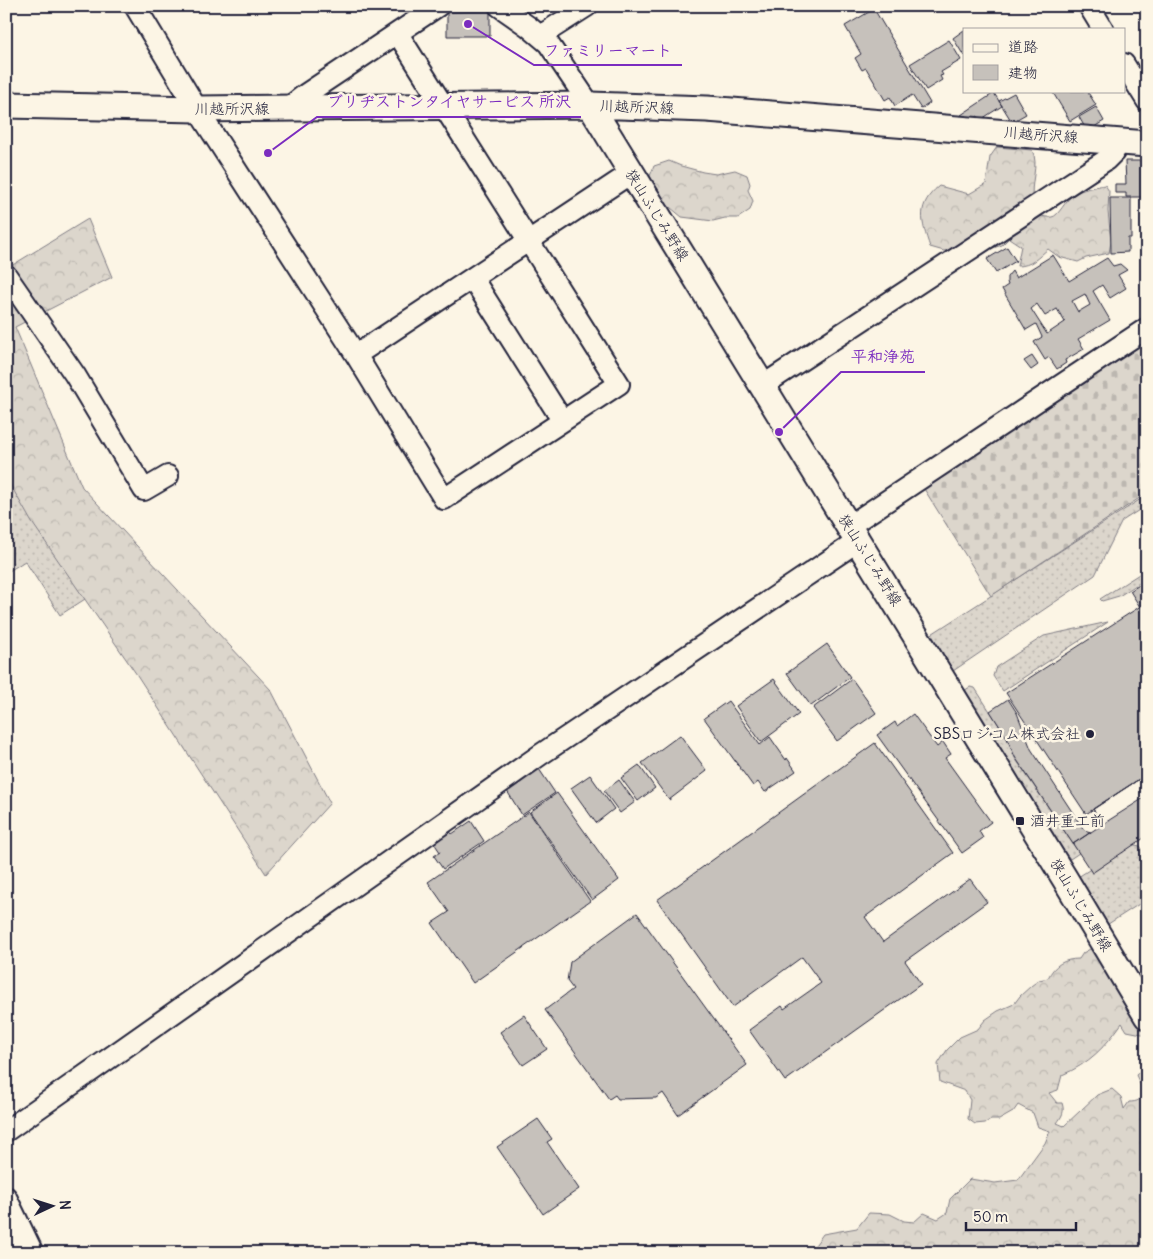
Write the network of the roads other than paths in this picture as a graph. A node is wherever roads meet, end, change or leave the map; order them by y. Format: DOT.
graph roads {
  1 [pos="135,6"];
  2 [pos="438,6"];
  3 [pos="499,6"];
  4 [pos="587,6"];
  5 [pos="1089,6"];
  6 [pos="1102,28"];
  7 [pos="398,34"];
  8 [pos="540,36"];
  9 [pos="1126,67"];
  10 [pos="1147,101"];
  11 [pos="6,105"];
  12 [pos="590,105"];
  13 [pos="444,107"];
  14 [pos="288,108"];
  15 [pos="197,109"];
  16 [pos="1120,142"];
  17 [pos="1147,144"];
  18 [pos="631,173"];
  19 [pos="528,241"];
  20 [pos="6,275"];
  21 [pos="473,279"];
  22 [pos="1147,328"];
  23 [pos="356,355"];
  24 [pos="762,386"];
  25 [pos="562,420"];
  26 [pos="168,476"];
  27 [pos="853,533"];
  28 [pos="1147,1016"];
  29 [pos="6,1131"];
  30 [pos="6,1197"];
  31 [pos="14,1236"];
  32 [pos="34,1253"];
  1 -- 15 [label="street"];
  2 -- 7 [label="street"];
  3 -- 8 [label="street"];
  4 -- 8 [label="street"];
  5 -- 6 [label="street"];
  7 -- 13 [label="street"];
  7 -- 14 [label="street"];
  8 -- 12 [label="street"];
  9 -- 10 [label="street"];
  11 -- 15 [label="main road, 川越所沢線"];
  12 -- 13 [label="main road, 川越所沢線"];
  12 -- 16 [label="main road, 川越所沢線"];
  12 -- 18 [label="main road, 狭山ふじみ野線"];
  13 -- 14 [label="main road, 川越所沢線"];
  13 -- 19 [label="street"];
  14 -- 15 [label="main road, 川越所沢線"];
  15 -- 23 [label="street"];
  16 -- 17 [label="main road, 川越所沢線"];
  16 -- 24 [label="street"];
  18 -- 19 [label="street"];
  18 -- 24 [label="main road, 狭山ふじみ野線"];
  19 -- 21 [label="street"];
  19 -- 25 [label="street"];
  20 -- 26 [label="street"];
  21 -- 23 [label="street"];
  21 -- 25 [label="street"];
  22 -- 27 [label="street"];
  23 -- 25 [label="street"];
  24 -- 27 [label="main road, 狭山ふじみ野線"];
  27 -- 28 [label="main road, 狭山ふじみ野線"];
  27 -- 29 [label="street"];
  30 -- 31 [label="street"];
  31 -- 32 [label="street"];
}
